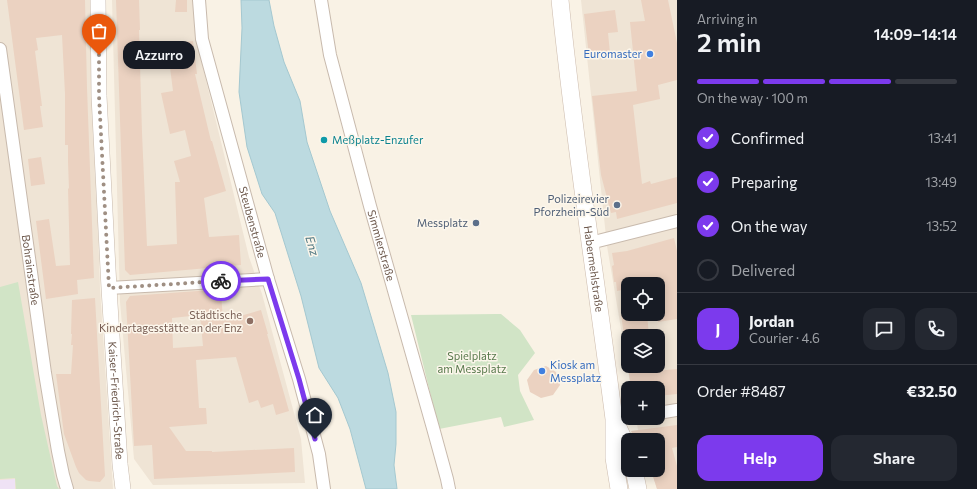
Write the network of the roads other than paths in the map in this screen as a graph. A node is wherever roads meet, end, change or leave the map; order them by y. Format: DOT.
graph roads {
  1 [pos="98,0"];
  2 [pos="199,0"];
  3 [pos="321,0"];
  4 [pos="560,0"];
  5 [pos="0,50"];
  6 [pos="677,221"];
  7 [pos="590,243"];
  8 [pos="268,279"];
  9 [pos="109,288"];
  10 [pos="677,410"];
  11 [pos="665,412"];
  12 [pos="621,418"];
  13 [pos="635,477"];
  14 [pos="67,489"];
  15 [pos="123,489"];
  16 [pos="324,489"];
  17 [pos="449,489"];
  18 [pos="619,489"];
  19 [pos="638,489"];
  1 -- 9 [label="street, Kaiser-Friedrich-Straße"];
  2 -- 8 [label="street, Steubenstraße"];
  3 -- 17 [label="street, Simmlerstraße"];
  4 -- 7 [label="main road, Habermehlstraße"];
  5 -- 14 [label="street, Bohrainstraße"];
  6 -- 7 [label="street"];
  7 -- 12 [label="main road, Habermehlstraße"];
  8 -- 9 [label="street"];
  8 -- 16 [label="street, Steubenstraße"];
  9 -- 15 [label="street, Kaiser-Friedrich-Straße"];
  10 -- 11 [label="street"];
  12 -- 18 [label="main road, Habermehlstraße"];
  13 -- 19 [label="main road"];
}
